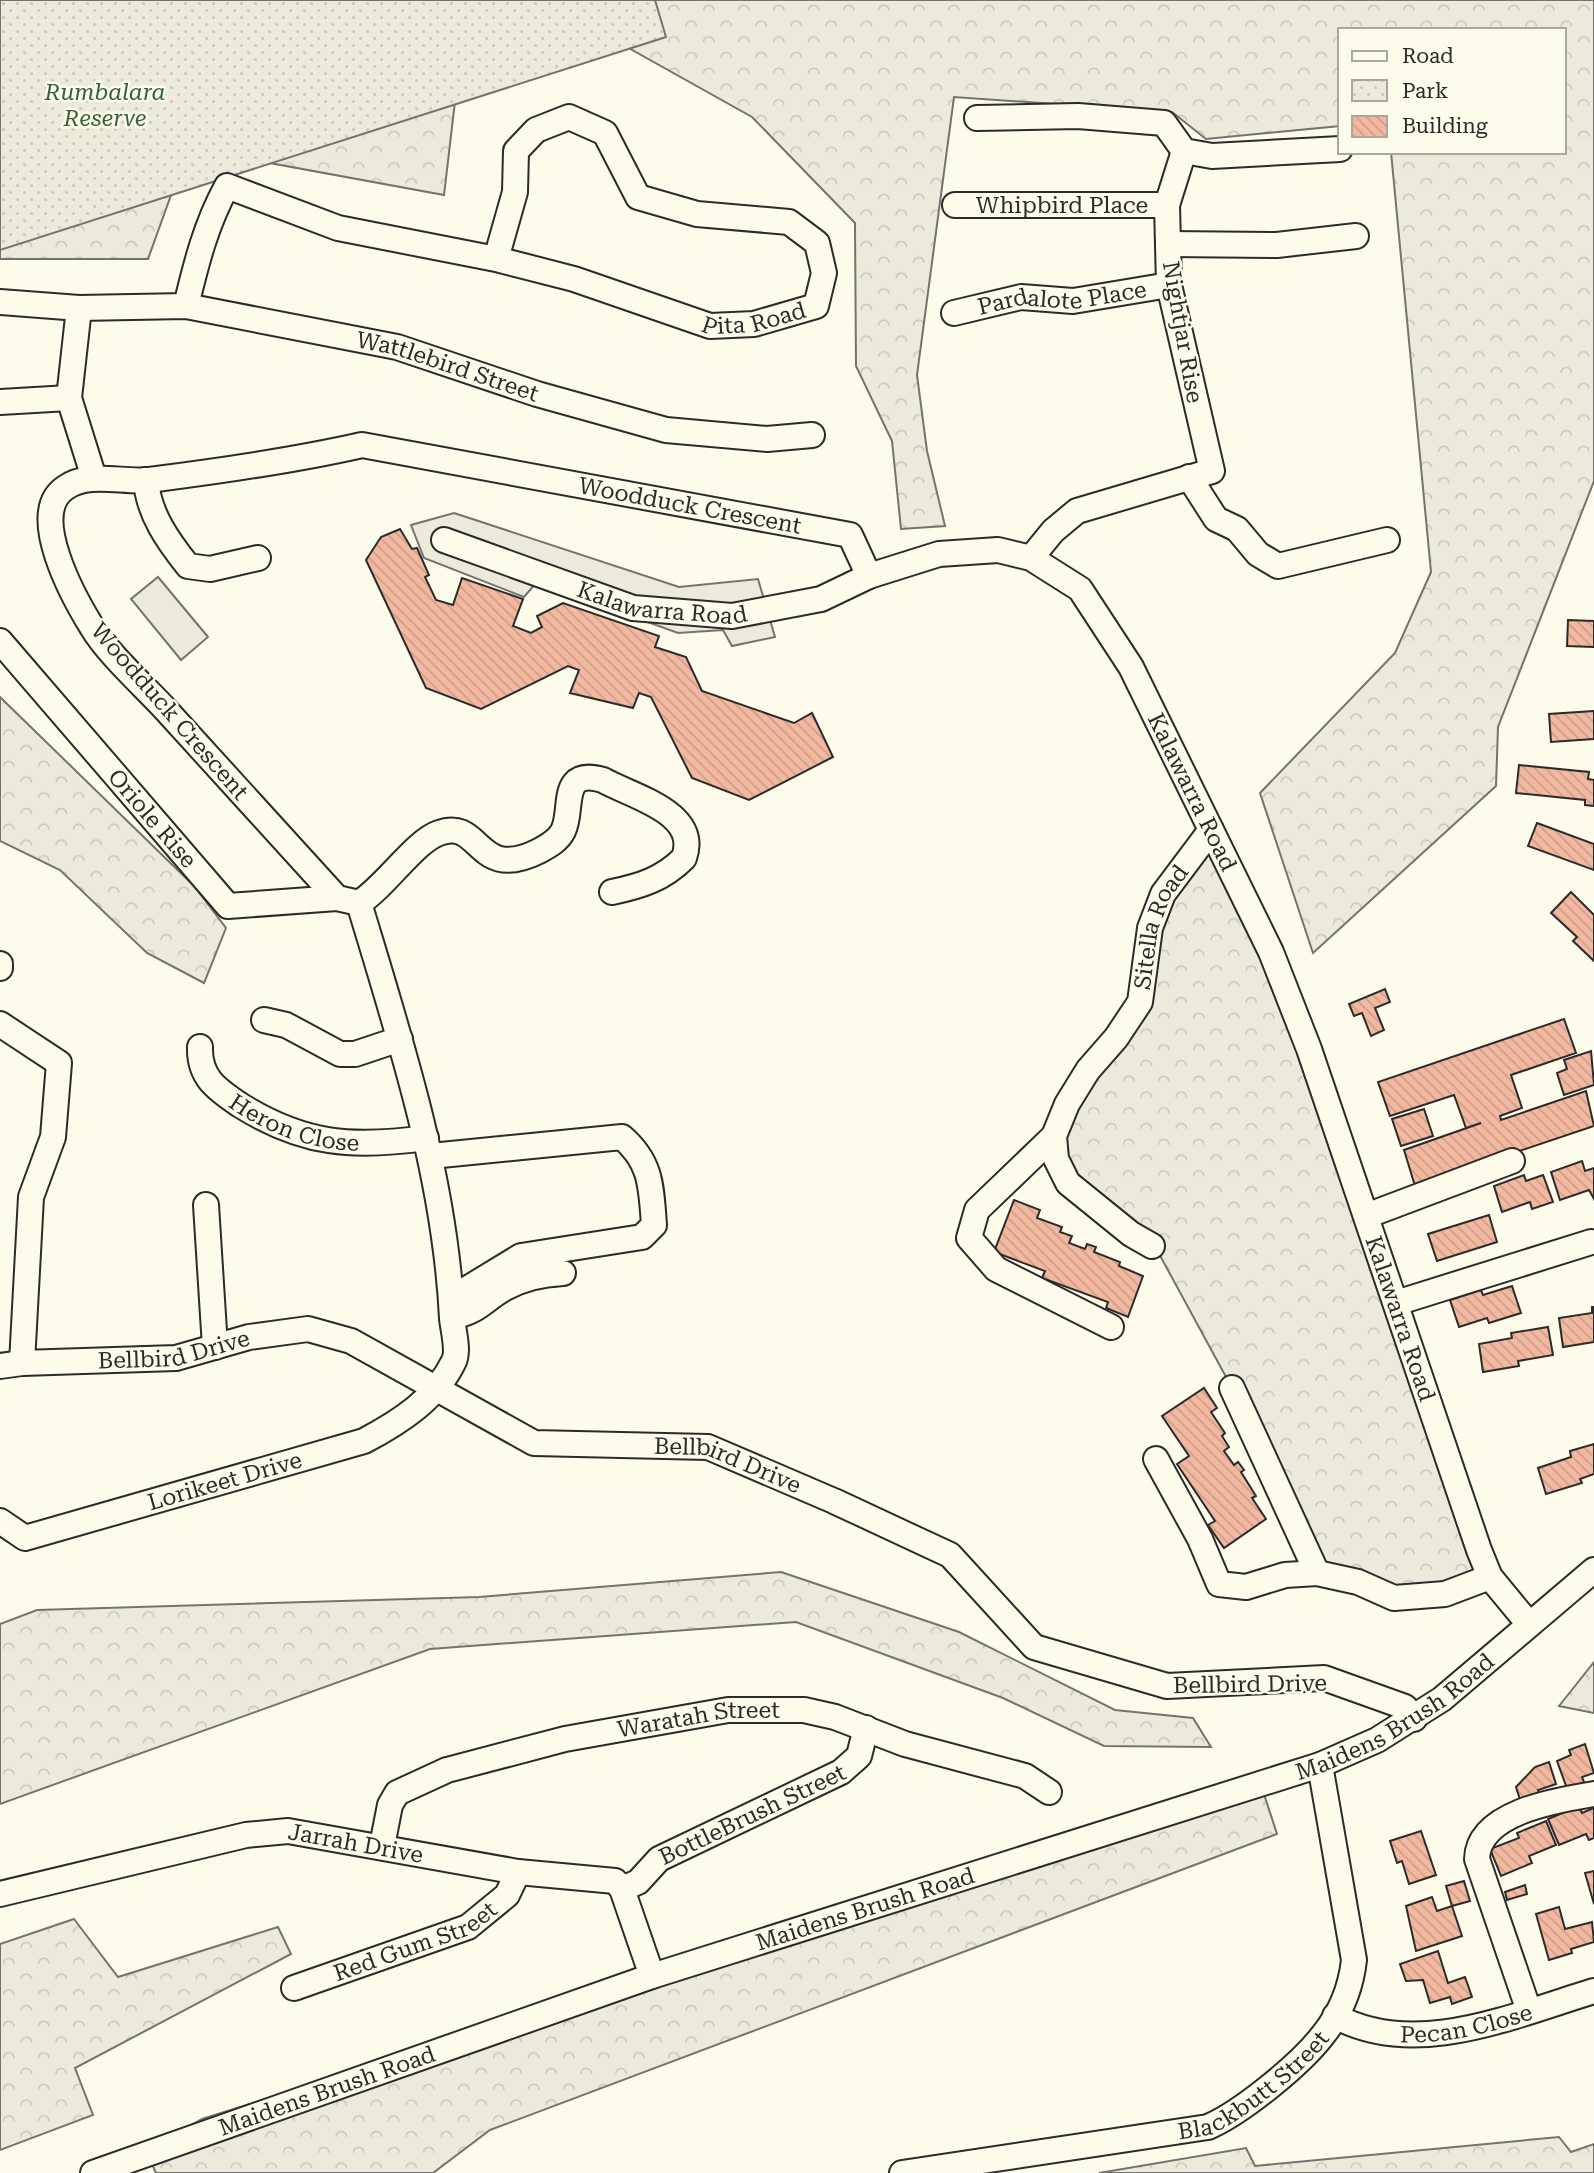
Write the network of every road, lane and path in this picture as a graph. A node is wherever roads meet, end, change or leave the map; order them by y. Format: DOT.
graph roads {
  1 [pos="977,118"];
  2 [pos="1338,149"];
  3 [pos="1184,151"];
  4 [pos="955,205"];
  5 [pos="1167,205"];
  6 [pos="1356,236"];
  7 [pos="1168,244"];
  8 [pos="496,259"];
  9 [pos="1169,285"];
  10 [pos="0,302"];
  11 [pos="186,306"];
  12 [pos="79,308"];
  13 [pos="954,313"];
  14 [pos="69,398"];
  15 [pos="0,402"];
  16 [pos="812,435"];
  17 [pos="1200,474"];
  18 [pos="94,478"];
  19 [pos="146,480"];
  20 [pos="444,540"];
  21 [pos="1387,540"];
  22 [pos="258,558"];
  23 [pos="1031,558"];
  24 [pos="869,576"];
  25 [pos="3,644"];
  26 [pos="1211,831"];
  27 [pos="612,892"];
  28 [pos="348,900"];
  29 [pos="264,1020"];
  30 [pos="0,1024"];
  31 [pos="400,1040"];
  32 [pos="200,1046"];
  33 [pos="1054,1136"];
  34 [pos="429,1147"];
  35 [pos="1512,1161"];
  36 [pos="206,1205"];
  37 [pos="1366,1216"];
  38 [pos="1591,1242"];
  39 [pos="1152,1246"];
  40 [pos="564,1273"];
  41 [pos="1396,1303"];
  42 [pos="452,1307"];
  43 [pos="1111,1327"];
  44 [pos="215,1347"];
  45 [pos="8,1360"];
  46 [pos="438,1388"];
  47 [pos="1232,1388"];
  48 [pos="1156,1459"];
  49 [pos="0,1521"];
  50 [pos="1594,1570"];
  51 [pos="1317,1573"];
  52 [pos="1490,1577"];
  53 [pos="1528,1623"];
  54 [pos="1414,1719"];
  55 [pos="866,1728"];
  56 [pos="1320,1765"];
  57 [pos="1049,1792"];
  58 [pos="1594,1794"];
  59 [pos="382,1846"];
  60 [pos="518,1872"];
  61 [pos="622,1889"];
  62 [pos="0,1894"];
  63 [pos="652,1976"];
  64 [pos="293,1988"];
  65 [pos="1594,1991"];
  66 [pos="1529,2011"];
  67 [pos="1335,2016"];
  68 [pos="93,2173"];
  69 [pos="902,2173"];
  1 -- 3 [label="street"];
  2 -- 3 [label="street"];
  3 -- 5 [label="street, Nightjar Rise"];
  4 -- 5 [label="street, Whipbird Place"];
  5 -- 7 [label="street, Nightjar Rise"];
  6 -- 7 [label="street"];
  7 -- 9 [label="street, Nightjar Rise"];
  8 -- 8 [label="street, Pita Road"];
  8 -- 11 [label="street, Pita Road"];
  9 -- 13 [label="street, Pardalote Place"];
  9 -- 17 [label="street, Nightjar Rise"];
  10 -- 12 [label="street, Wattlebird Street"];
  11 -- 12 [label="street, Wattlebird Street"];
  11 -- 16 [label="street, Wattlebird Street"];
  12 -- 14 [label="street"];
  14 -- 15 [label="street"];
  14 -- 18 [label="street"];
  17 -- 21 [label="street, Nightjar Rise"];
  17 -- 23 [label="street"];
  18 -- 19 [label="street, Woodduck Crescent"];
  18 -- 28 [label="street, Woodduck Crescent"];
  19 -- 22 [label="street"];
  19 -- 24 [label="street, Woodduck Crescent"];
  20 -- 24 [label="street, Kalawarra Road"];
  23 -- 24 [label="street, Kalawarra Road"];
  23 -- 26 [label="street, Kalawarra Road"];
  25 -- 28 [label="street, Oriole Rise"];
  26 -- 33 [label="street, Sitella Road"];
  26 -- 37 [label="street, Kalawarra Road"];
  27 -- 28 [label="street"];
  28 -- 31 [label="street, Woodduck Crescent"];
  29 -- 31 [label="street"];
  30 -- 45 [label="street"];
  31 -- 34 [label="street, Woodduck Crescent"];
  32 -- 34 [label="street, Heron Close"];
  33 -- 39 [label="street"];
  33 -- 43 [label="street, Sitella Road"];
  34 -- 42 [label="street, Woodduck Crescent"];
  34 -- 42 [label="street, Heron Close"];
  35 -- 37 [label="street"];
  36 -- 44 [label="street"];
  37 -- 41 [label="street, Kalawarra Road"];
  38 -- 41 [label="street"];
  40 -- 42 [label="street"];
  41 -- 52 [label="street, Kalawarra Road"];
  42 -- 46 [label="street, Woodduck Crescent"];
  44 -- 45 [label="street, Bellbird Drive"];
  44 -- 46 [label="street, Bellbird Drive"];
  46 -- 49 [label="street, Lorikeet Drive"];
  46 -- 54 [label="street, Bellbird Drive"];
  47 -- 51 [label="street"];
  48 -- 51 [label="street"];
  50 -- 53 [label="street, Maidens Brush Road"];
  51 -- 52 [label="street"];
  52 -- 53 [label="street, Kalawarra Road"];
  53 -- 54 [label="street, Maidens Brush Road"];
  54 -- 56 [label="street, Maidens Brush Road"];
  55 -- 57 [label="street, Waratah Street"];
  55 -- 59 [label="street, Waratah Street"];
  55 -- 61 [label="street, BottleBrush Street"];
  56 -- 63 [label="street, Maidens Brush Road"];
  56 -- 67 [label="street, Blackbutt Street"];
  58 -- 66 [label="street"];
  59 -- 60 [label="street, Jarrah Drive"];
  59 -- 62 [label="street, Jarrah Drive"];
  60 -- 61 [label="street, Jarrah Drive"];
  60 -- 64 [label="street, Red Gum Street"];
  61 -- 63 [label="street"];
  63 -- 68 [label="street, Maidens Brush Road"];
  65 -- 66 [label="street, Pecan Close"];
  66 -- 67 [label="street, Pecan Close"];
  67 -- 69 [label="street, Blackbutt Street"];
}
